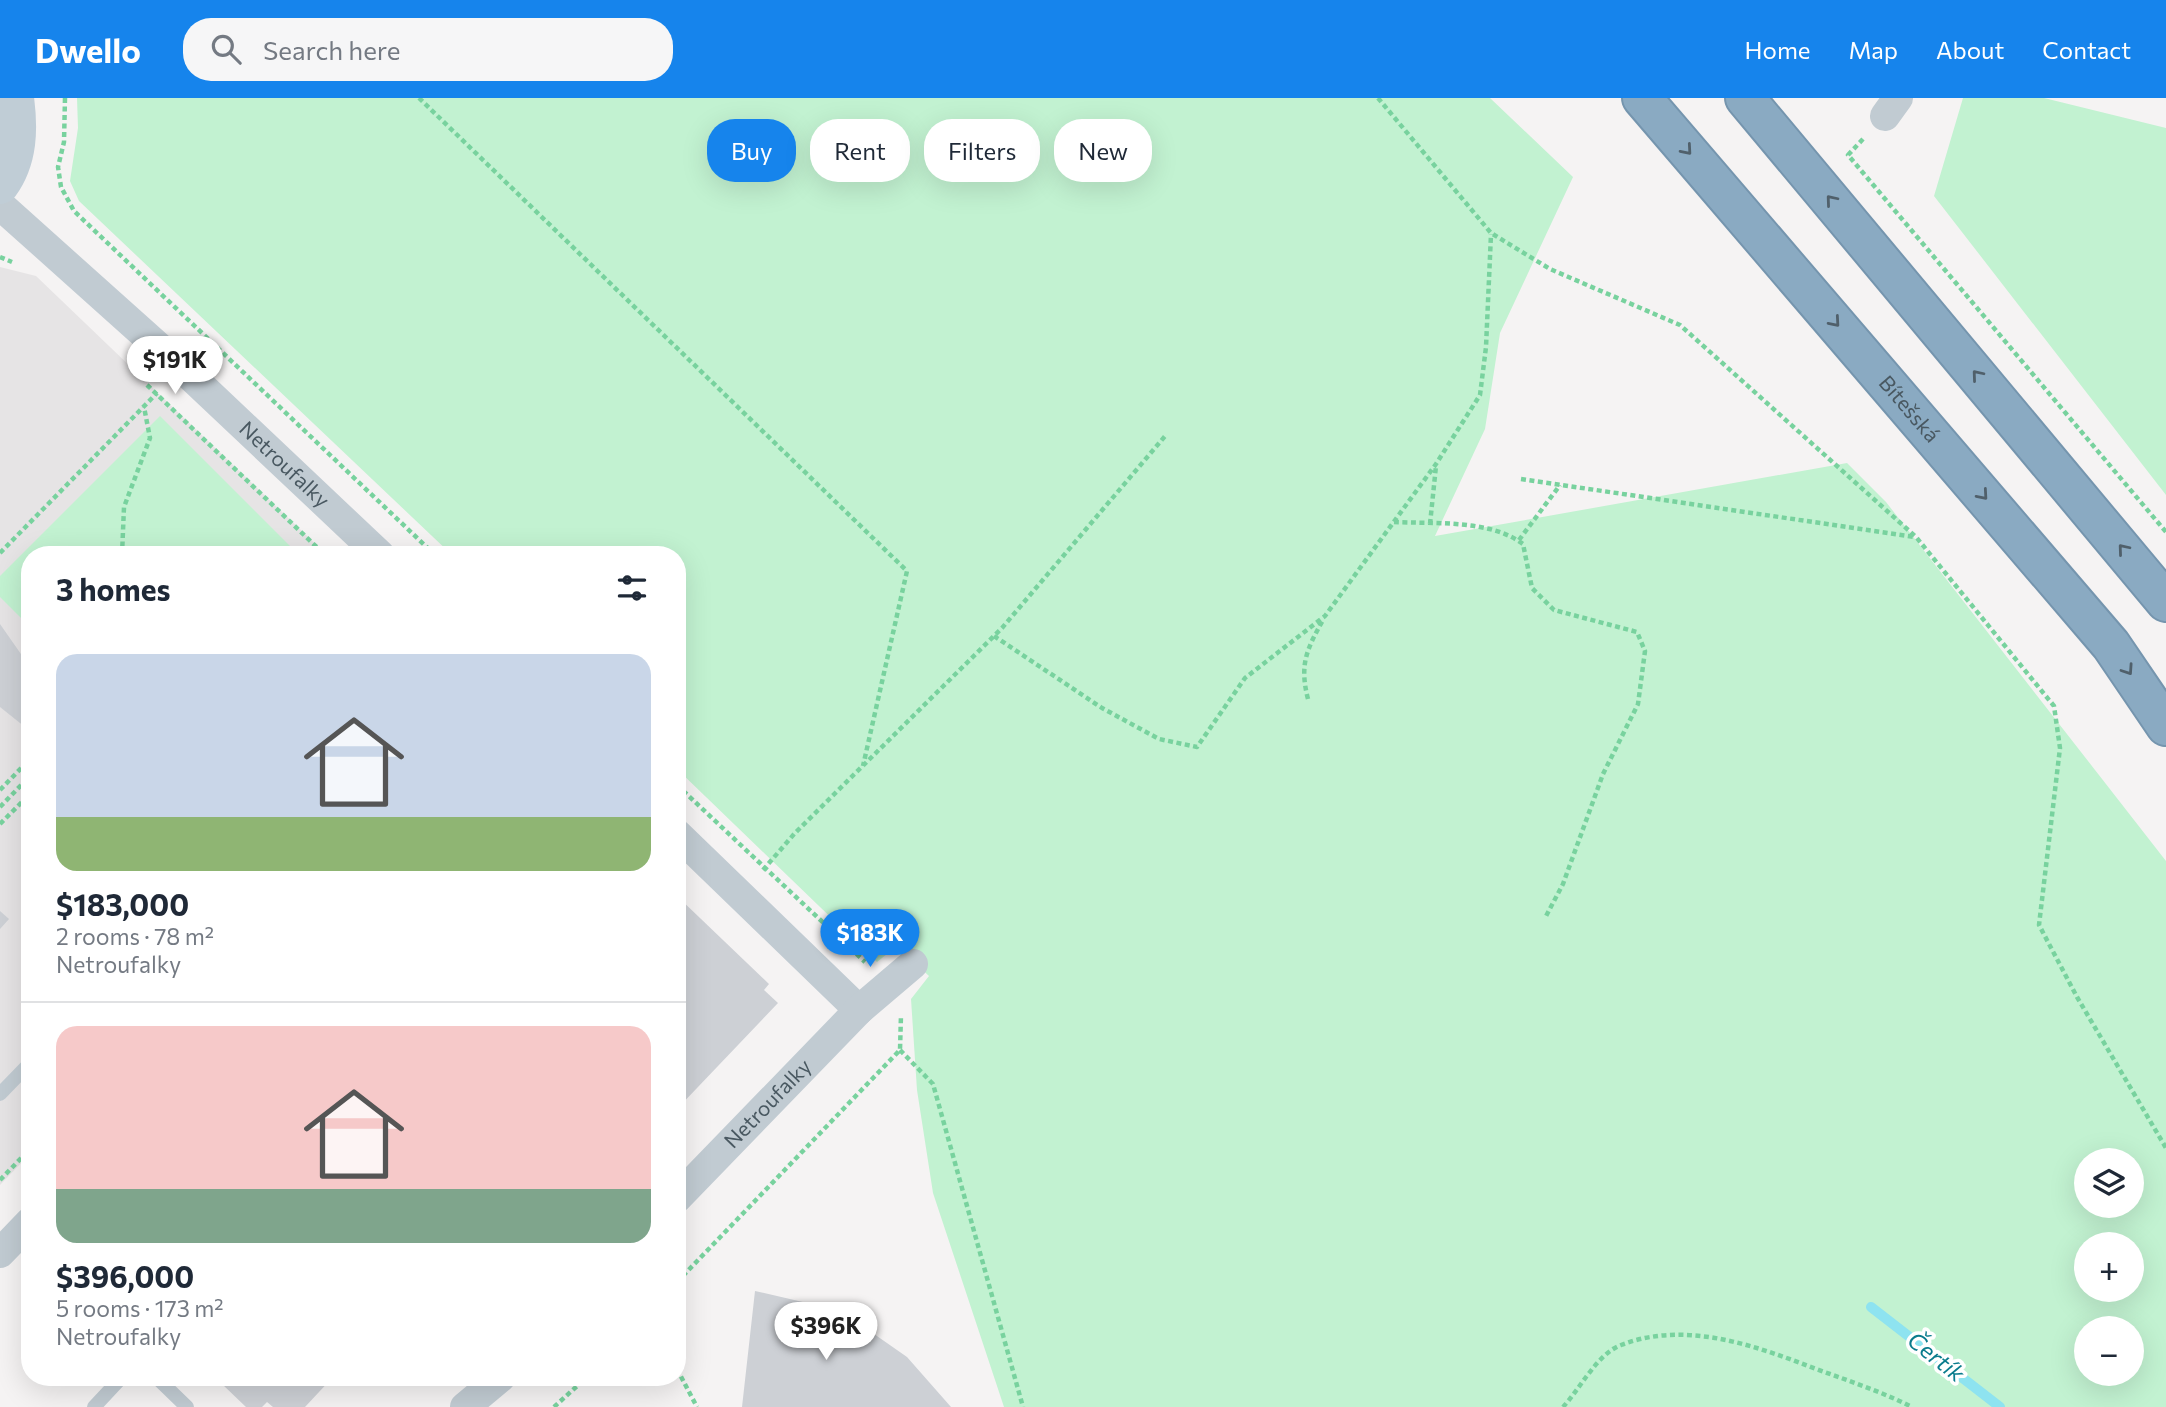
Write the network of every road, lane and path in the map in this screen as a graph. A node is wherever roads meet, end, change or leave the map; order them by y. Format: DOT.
graph roads {
  1 [pos="15,98"];
  2 [pos="65,98"];
  3 [pos="419,98"];
  4 [pos="1378,98"];
  5 [pos="1642,98"];
  6 [pos="1745,98"];
  7 [pos="1891,107"];
  8 [pos="0,185"];
  9 [pos="0,205"];
  10 [pos="1491,233"];
  11 [pos="138,375"];
  12 [pos="156,393"];
  13 [pos="144,406"];
  14 [pos="1166,435"];
  15 [pos="1436,464"];
  16 [pos="1521,479"];
  17 [pos="1560,485"];
  18 [pos="1393,522"];
  19 [pos="1430,524"];
  20 [pos="2166,532"];
  21 [pos="1916,537"];
  22 [pos="1519,540"];
  23 [pos="8,545"];
  24 [pos="0,546"];
  25 [pos="122,546"];
  26 [pos="317,546"];
  27 [pos="370,546"];
  28 [pos="426,546"];
  29 [pos="0,553"];
  30 [pos="2166,602"];
  31 [pos="1325,616"];
  32 [pos="994,636"];
  33 [pos="1308,699"];
  34 [pos="2166,726"];
  35 [pos="863,766"];
  36 [pos="21,768"];
  37 [pos="21,785"];
  38 [pos="0,790"];
  39 [pos="686,794"];
  40 [pos="21,803"];
  41 [pos="0,807"];
  42 [pos="0,824"];
  43 [pos="686,842"];
  44 [pos="765,869"];
  45 [pos="738,891"];
  46 [pos="1545,918"];
  47 [pos="913,964"];
  48 [pos="890,986"];
  49 [pos="859,1010"];
  50 [pos="900,1050"];
  51 [pos="21,1072"];
  52 [pos="0,1094"];
  53 [pos="2166,1148"];
  54 [pos="21,1159"];
  55 [pos="0,1181"];
  56 [pos="686,1189"];
  57 [pos="21,1231"];
  58 [pos="0,1253"];
  59 [pos="686,1273"];
  60 [pos="114,1386"];
  61 [pos="165,1386"];
  62 [pos="490,1386"];
  63 [pos="577,1386"];
  64 [pos="686,1386"];
  65 [pos="94,1407"];
  66 [pos="187,1407"];
  67 [pos="465,1407"];
  68 [pos="554,1407"];
  69 [pos="697,1407"];
  70 [pos="1023,1407"];
  71 [pos="1563,1407"];
  72 [pos="1912,1407"];
  1 -- 8 [label="street"];
  2 -- 28 [label="path"];
  3 -- 35 [label="path"];
  4 -- 10 [label="path"];
  5 -- 34 [label="highway, Bítešská, one-way"];
  30 -- 6 [label="highway, one-way"];
  7 -- 20 [label="path"];
  9 -- 27 [label="street, Netroufalky"];
  10 -- 15 [label="path"];
  10 -- 21 [label="path"];
  11 -- 12 [label="path"];
  12 -- 13 [label="path"];
  12 -- 26 [label="path"];
  13 -- 23 [label="path"];
  13 -- 25 [label="path"];
  14 -- 32 [label="path"];
  15 -- 18 [label="path"];
  15 -- 19 [label="path"];
  16 -- 17 [label="path"];
  17 -- 21 [label="path"];
  17 -- 22 [label="path"];
  18 -- 19 [label="path"];
  18 -- 31 [label="path"];
  19 -- 22 [label="path"];
  21 -- 53 [label="path"];
  22 -- 46 [label="path"];
  23 -- 24 [label="path"];
  23 -- 29 [label="path"];
  31 -- 32 [label="path"];
  31 -- 33 [label="path"];
  32 -- 35 [label="path"];
  35 -- 44 [label="path"];
  36 -- 38 [label="path"];
  37 -- 41 [label="path"];
  39 -- 44 [label="path"];
  40 -- 42 [label="path"];
  43 -- 45 [label="street"];
  44 -- 45 [label="path"];
  44 -- 48 [label="path"];
  45 -- 49 [label="street"];
  47 -- 48 [label="street, Netroufalky"];
  48 -- 49 [label="street, Netroufalky"];
  48 -- 50 [label="path"];
  49 -- 56 [label="street, Netroufalky"];
  50 -- 59 [label="path"];
  50 -- 70 [label="path"];
  51 -- 52 [label="lane"];
  54 -- 55 [label="path"];
  57 -- 58 [label="street"];
  60 -- 65 [label="lane"];
  61 -- 66 [label="lane"];
  62 -- 67 [label="street"];
  63 -- 68 [label="path"];
  64 -- 69 [label="path"];
  71 -- 72 [label="path"];
}
